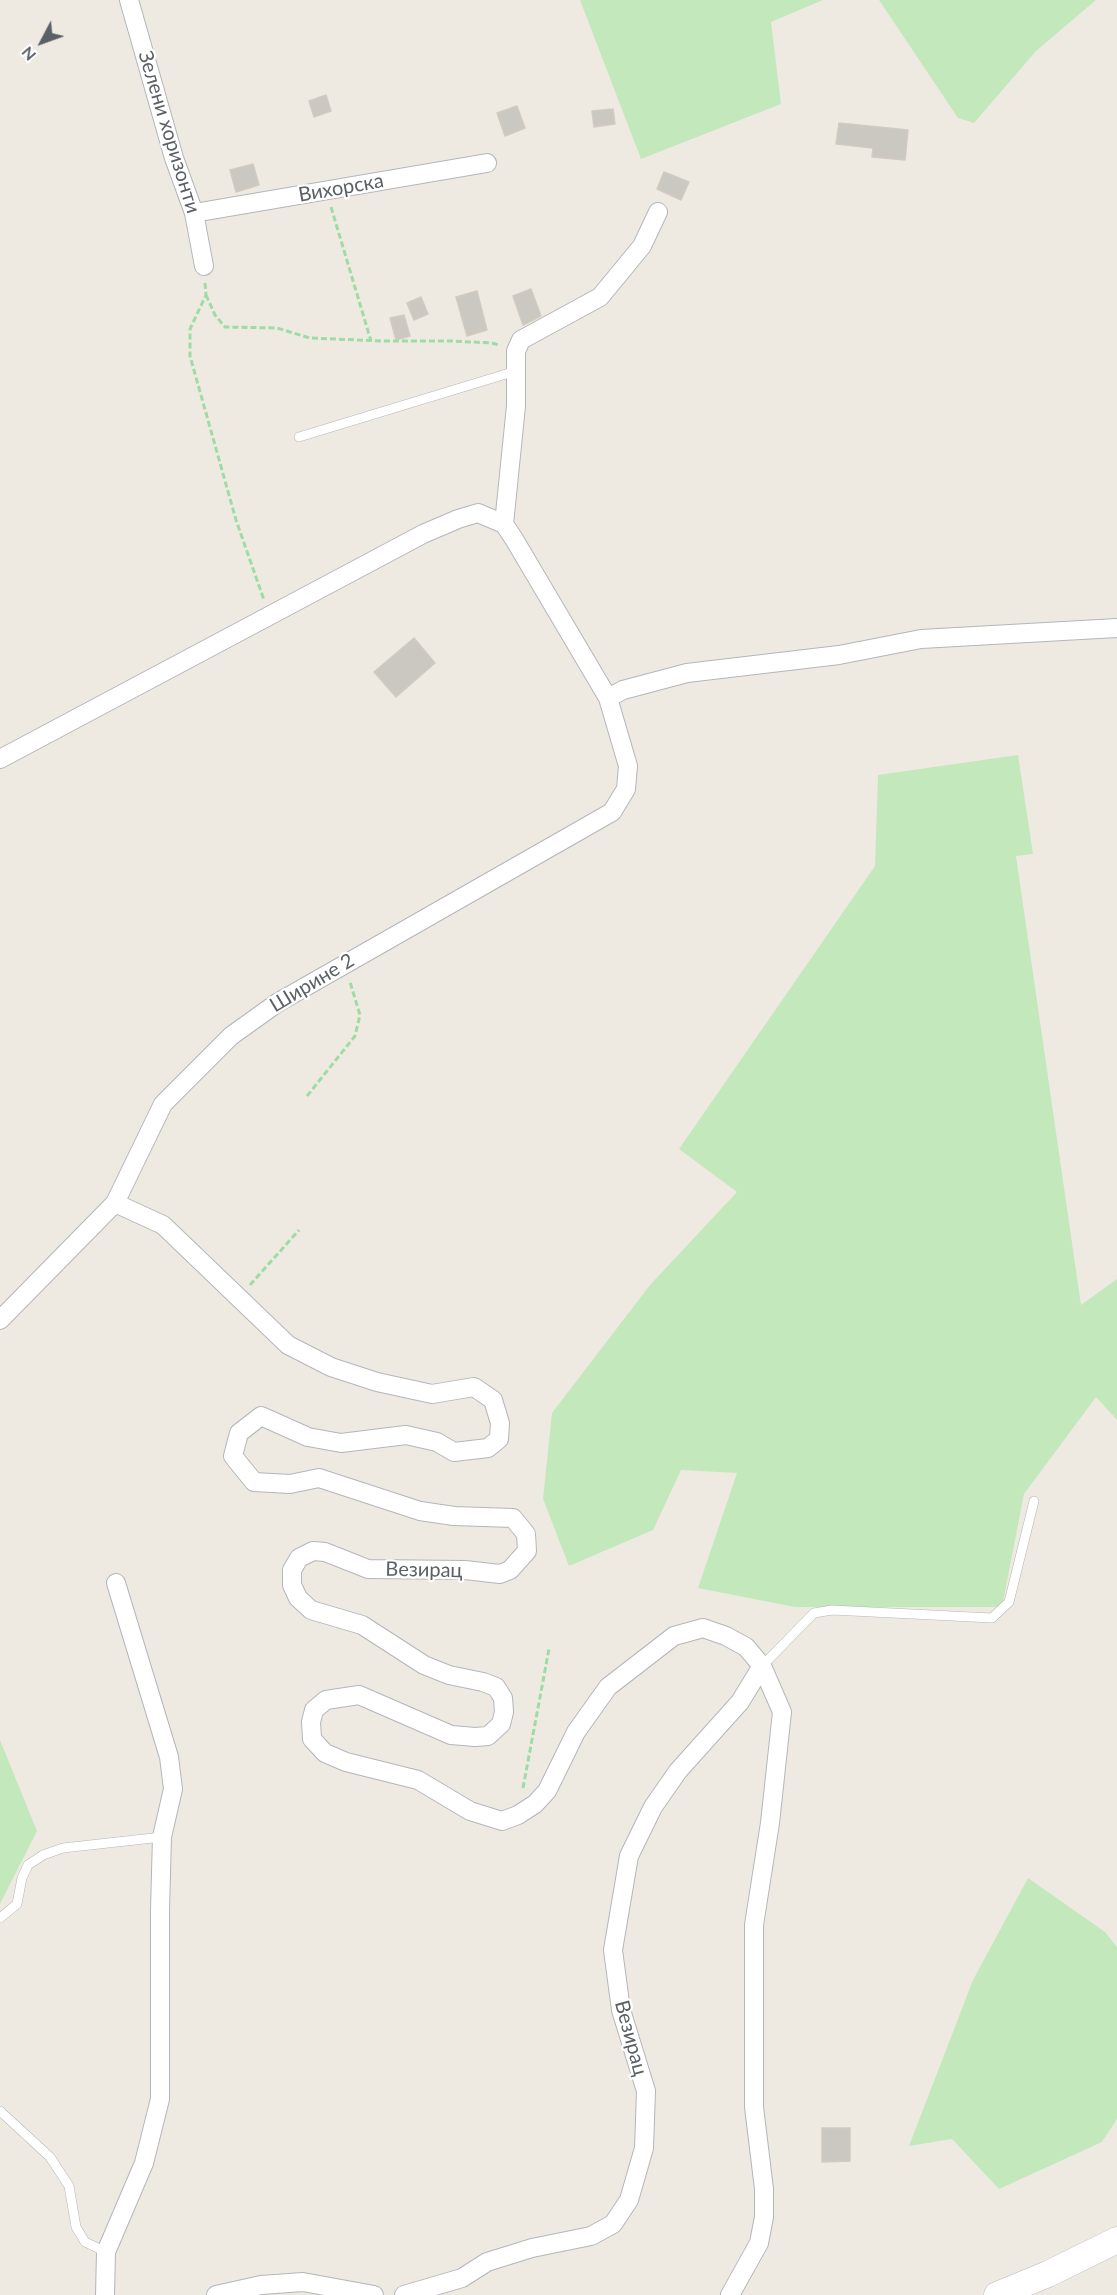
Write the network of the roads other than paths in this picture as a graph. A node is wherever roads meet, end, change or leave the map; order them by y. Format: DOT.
graph roads {
  1 [pos="129,0"];
  2 [pos="487,163"];
  3 [pos="658,212"];
  4 [pos="194,213"];
  5 [pos="204,266"];
  6 [pos="516,371"];
  7 [pos="298,437"];
  8 [pos="504,524"];
  9 [pos="1117,628"];
  10 [pos="608,698"];
  11 [pos="0,759"];
  12 [pos="115,1203"];
  13 [pos="0,1320"];
  14 [pos="1034,1501"];
  15 [pos="116,1583"];
  16 [pos="762,1666"];
  17 [pos="162,1837"];
  18 [pos="0,1918"];
  19 [pos="0,2111"];
  20 [pos="1117,2240"];
  21 [pos="106,2252"];
  22 [pos="105,2295"];
  23 [pos="216,2295"];
  24 [pos="374,2295"];
  25 [pos="404,2295"];
  26 [pos="730,2295"];
  27 [pos="997,2295"];
  1 -- 4 [label="street, Зелени хоризонти"];
  2 -- 4 [label="street, Вихорска"];
  3 -- 6 [label="street"];
  4 -- 5 [label="street, Зелени хоризонти"];
  6 -- 7 [label="lane"];
  6 -- 8 [label="street"];
  8 -- 10 [label="street, Ширине 2"];
  8 -- 11 [label="street"];
  9 -- 10 [label="street"];
  10 -- 12 [label="street, Ширине 2"];
  12 -- 13 [label="street, Ширине 2"];
  12 -- 16 [label="street, Везирац"];
  14 -- 16 [label="lane"];
  15 -- 17 [label="street"];
  16 -- 25 [label="street, Везирац"];
  16 -- 26 [label="street"];
  17 -- 18 [label="lane"];
  17 -- 21 [label="street"];
  19 -- 21 [label="lane"];
  20 -- 27 [label="street"];
  21 -- 22 [label="street"];
  23 -- 24 [label="street"];
}
